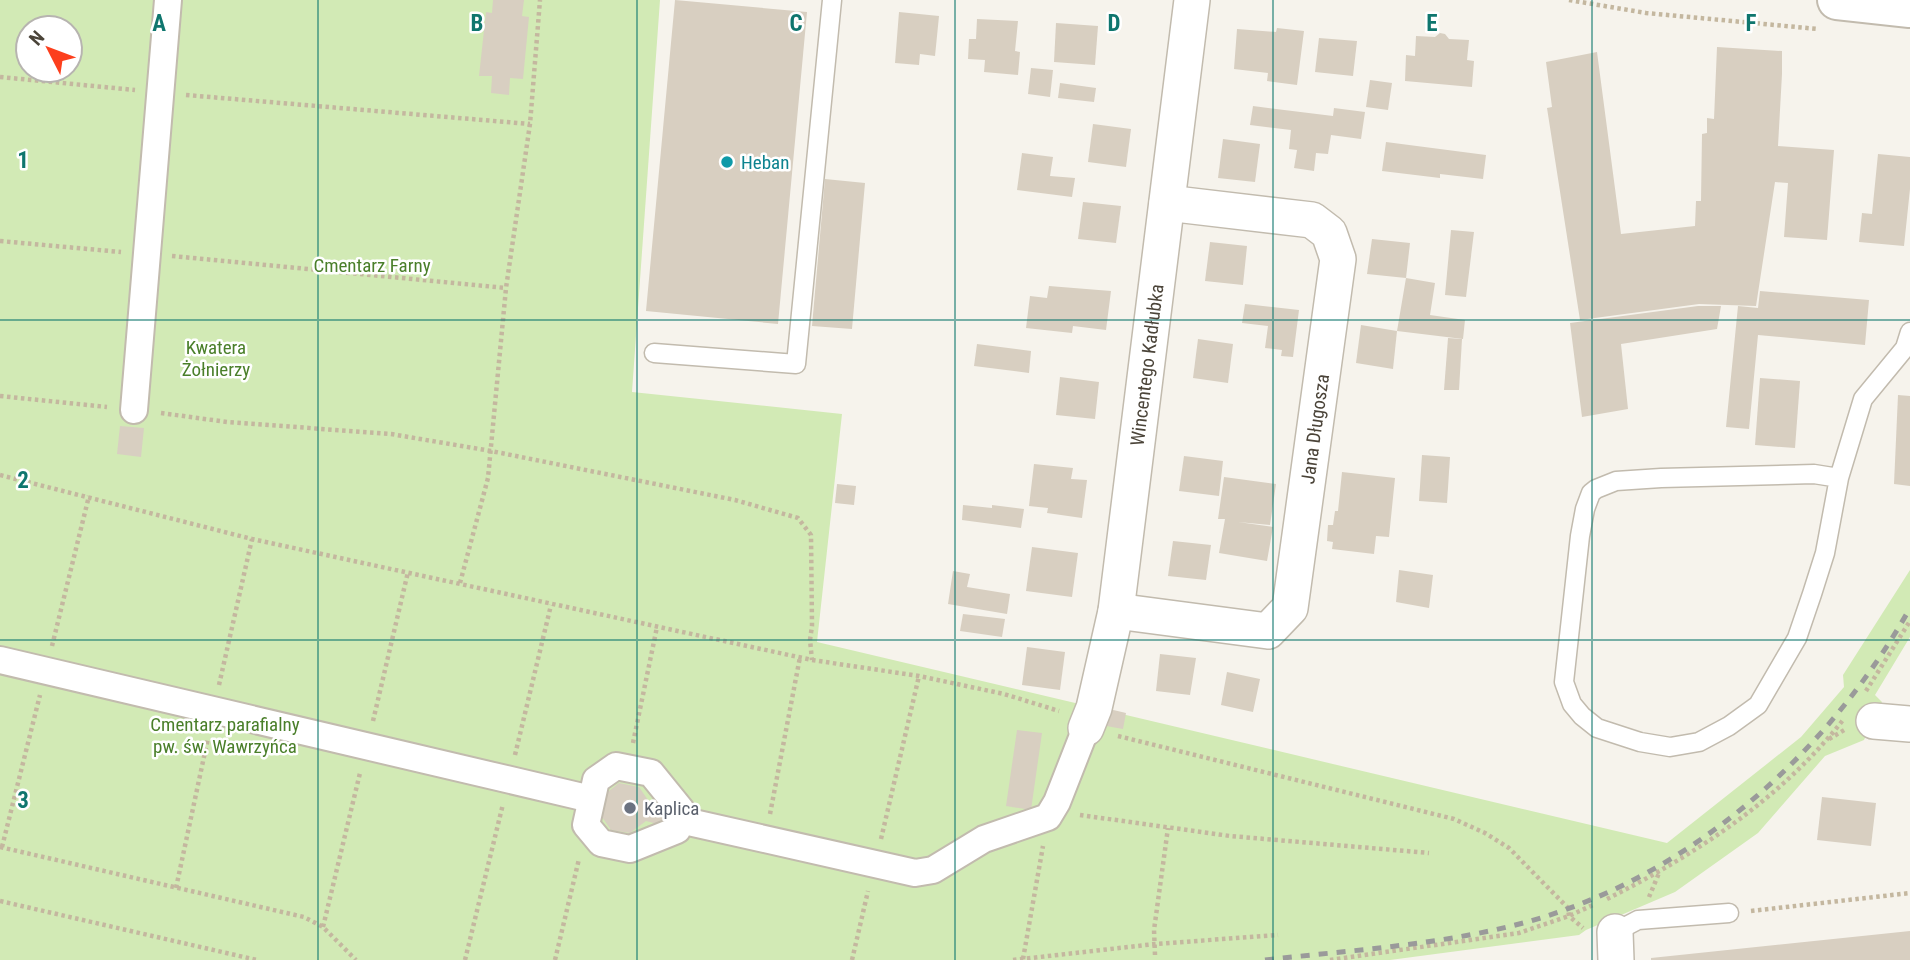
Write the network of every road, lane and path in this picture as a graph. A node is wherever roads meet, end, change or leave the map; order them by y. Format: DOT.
graph roads {
  1 [pos="168,0"];
  2 [pos="540,0"];
  3 [pos="832,0"];
  4 [pos="1192,0"];
  5 [pos="1569,0"];
  6 [pos="1910,8"];
  7 [pos="1833,15"];
  8 [pos="0,77"];
  9 [pos="161,92"];
  10 [pos="530,124"];
  11 [pos="1167,203"];
  12 [pos="0,241"];
  13 [pos="147,254"];
  14 [pos="506,288"];
  15 [pos="1910,332"];
  16 [pos="654,353"];
  17 [pos="0,396"];
  18 [pos="134,410"];
  19 [pos="491,451"];
  20 [pos="0,475"];
  21 [pos="1839,478"];
  22 [pos="460,583"];
  23 [pos="1115,611"];
  24 [pos="1910,621"];
  25 [pos="657,627"];
  26 [pos="800,657"];
  27 [pos="0,660"];
  28 [pos="812,660"];
  29 [pos="919,676"];
  30 [pos="1861,710"];
  31 [pos="1088,724"];
  32 [pos="1910,724"];
  33 [pos="628,768"];
  34 [pos="591,799"];
  35 [pos="1050,814"];
  36 [pos="680,820"];
  37 [pos="586,825"];
  38 [pos="1168,828"];
  39 [pos="765,839"];
  40 [pos="0,847"];
  41 [pos="1429,853"];
  42 [pos="875,863"];
  43 [pos="1910,893"];
  44 [pos="1558,898"];
  45 [pos="0,901"];
  46 [pos="1729,913"];
  47 [pos="1278,935"];
  48 [pos="1155,944"];
  49 [pos="1615,946"];
  50 [pos="1155,955"];
  51 [pos="1023,959"];
  52 [pos="257,960"];
  53 [pos="356,960"];
  54 [pos="555,960"];
  55 [pos="852,960"];
  56 [pos="1013,960"];
  57 [pos="1330,960"];
  1 -- 9 [label="street"];
  2 -- 10 [label="path"];
  3 -- 16 [label="lane"];
  4 -- 11 [label="street, Wincentego Kadłubka"];
  5 -- 7 [label="path"];
  6 -- 7 [label="street"];
  8 -- 9 [label="path"];
  9 -- 10 [label="path"];
  9 -- 13 [label="street"];
  10 -- 14 [label="path"];
  11 -- 23 [label="street, Wincentego Kadłubka"];
  11 -- 23 [label="street, Jana Długosza"];
  12 -- 13 [label="path"];
  13 -- 14 [label="path"];
  13 -- 18 [label="street"];
  14 -- 19 [label="path"];
  15 -- 21 [label="lane"];
  17 -- 18 [label="path"];
  18 -- 19 [label="path"];
  19 -- 22 [label="path"];
  19 -- 28 [label="path"];
  20 -- 22 [label="path"];
  21 -- 21 [label="lane"];
  22 -- 25 [label="path"];
  23 -- 31 [label="street, Wincentego Kadłubka"];
  24 -- 30 [label="path"];
  25 -- 26 [label="path"];
  25 -- 33 [label="path"];
  26 -- 28 [label="path"];
  26 -- 39 [label="path"];
  27 -- 34 [label="street"];
  28 -- 29 [label="path"];
  29 -- 31 [label="path"];
  29 -- 42 [label="path"];
  30 -- 32 [label="street"];
  30 -- 57 [label="path"];
  31 -- 35 [label="street"];
  31 -- 44 [label="path"];
  33 -- 34 [label="street"];
  33 -- 36 [label="street"];
  34 -- 37 [label="street"];
  35 -- 38 [label="path"];
  35 -- 42 [label="street"];
  35 -- 51 [label="path"];
  36 -- 37 [label="street"];
  36 -- 39 [label="street"];
  37 -- 54 [label="path"];
  38 -- 41 [label="path"];
  38 -- 48 [label="path"];
  39 -- 42 [label="street"];
  40 -- 53 [label="path"];
  42 -- 55 [label="path"];
  43 -- 46 [label="path"];
  45 -- 52 [label="path"];
  46 -- 49 [label="lane"];
  47 -- 48 [label="path"];
  48 -- 50 [label="path"];
  48 -- 51 [label="path"];
  51 -- 56 [label="path"];
}
